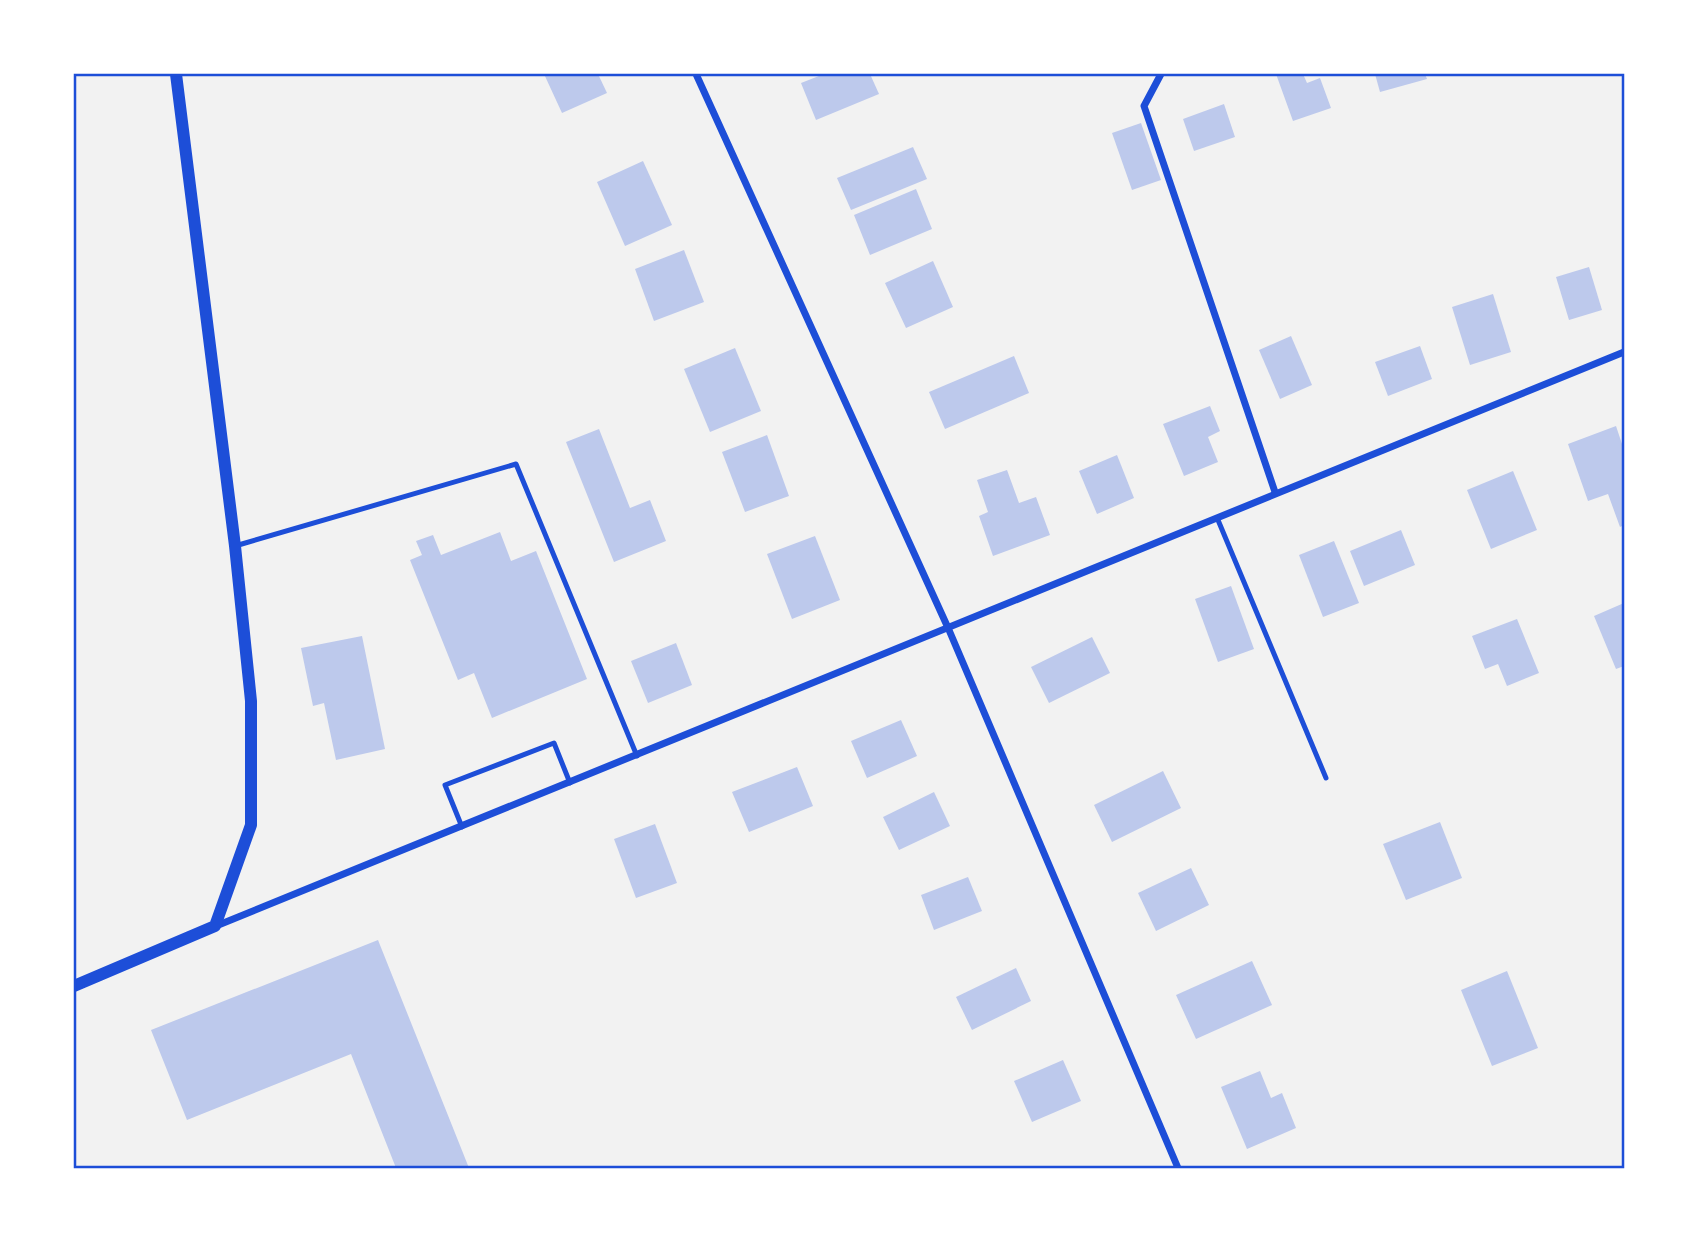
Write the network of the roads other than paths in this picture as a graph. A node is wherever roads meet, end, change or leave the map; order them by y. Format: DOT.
graph roads {
  1 [pos="176,74"];
  2 [pos="696,74"];
  3 [pos="1161,74"];
  4 [pos="1625,352"];
  5 [pos="1275,492"];
  6 [pos="1218,520"];
  7 [pos="236,546"];
  8 [pos="949,629"];
  9 [pos="637,756"];
  10 [pos="1326,778"];
  11 [pos="570,783"];
  12 [pos="463,827"];
  13 [pos="215,926"];
  14 [pos="74,986"];
  15 [pos="1178,1168"];
  1 -- 7 [label="street"];
  2 -- 8 [label="street"];
  3 -- 5 [label="street"];
  4 -- 5 [label="street"];
  5 -- 6 [label="street"];
  6 -- 8 [label="street"];
  6 -- 10 [label="lane"];
  7 -- 9 [label="lane"];
  7 -- 13 [label="street"];
  8 -- 9 [label="street"];
  8 -- 15 [label="street"];
  9 -- 11 [label="street"];
  11 -- 12 [label="street"];
  11 -- 12 [label="lane"];
  12 -- 13 [label="street"];
  13 -- 14 [label="street"];
}
